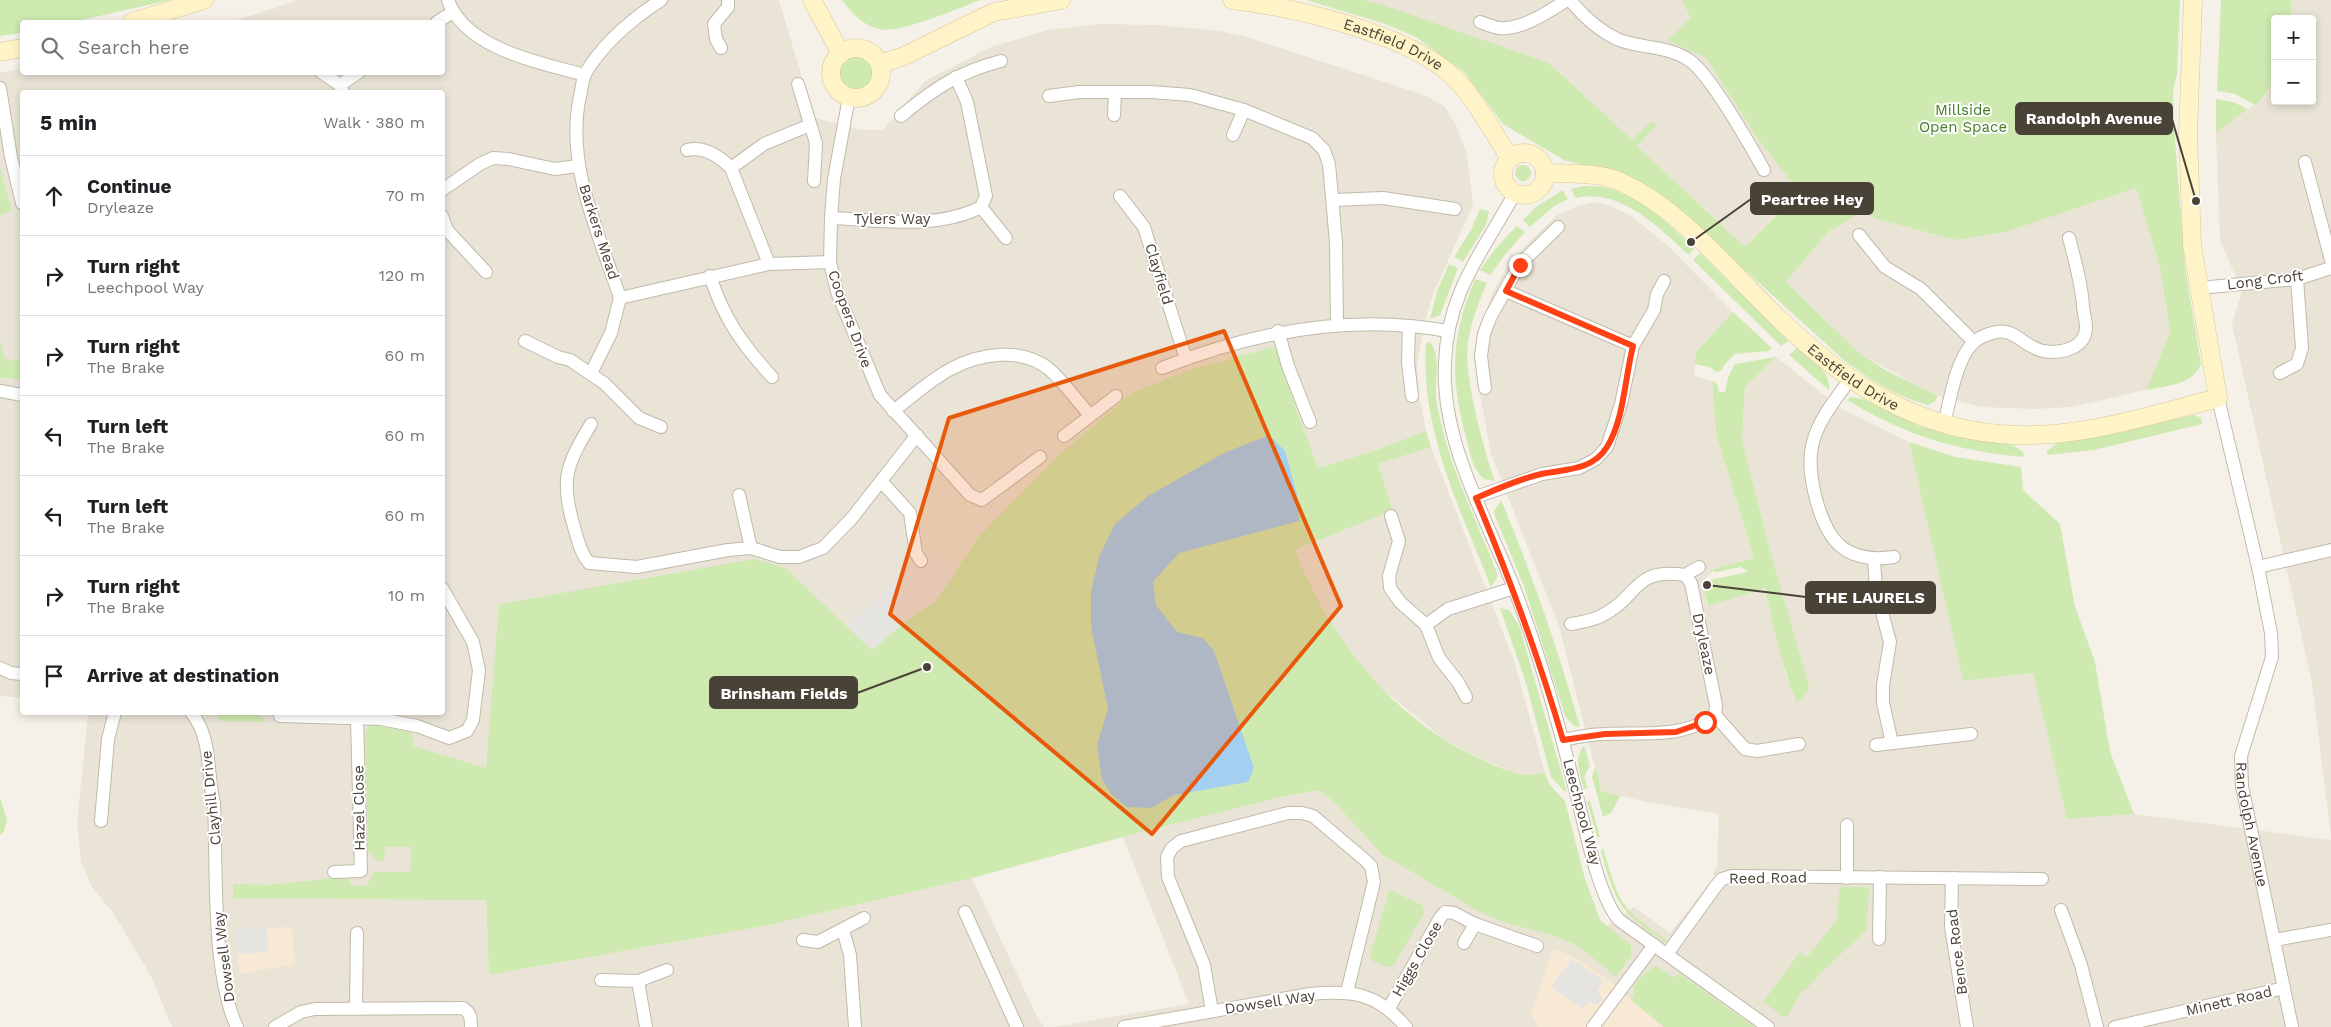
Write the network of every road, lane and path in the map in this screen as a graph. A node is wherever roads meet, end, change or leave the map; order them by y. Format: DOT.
graph roads {
  1 [pos="204,0"];
  2 [pos="448,0"];
  3 [pos="661,0"];
  4 [pos="728,0"];
  5 [pos="812,0"];
  6 [pos="1061,0"];
  7 [pos="1232,0"];
  8 [pos="1566,0"];
  9 [pos="1570,0"];
  10 [pos="2193,0"];
  11 [pos="1272,2"];
  12 [pos="453,12"];
  13 [pos="139,20"];
  14 [pos="440,20"];
  15 [pos="1480,22"];
  16 [pos="20,48"];
  17 [pos="721,48"];
  18 [pos="0,52"];
  19 [pos="841,54"];
  20 [pos="1001,61"];
  21 [pos="880,64"];
  22 [pos="325,75"];
  23 [pos="356,75"];
  24 [pos="584,75"];
  25 [pos="956,77"];
  26 [pos="798,84"];
  27 [pos="0,88"];
  28 [pos="342,89"];
  29 [pos="1115,92"];
  30 [pos="1049,96"];
  31 [pos="848,97"];
  32 [pos="1244,110"];
  33 [pos="1114,115"];
  34 [pos="901,116"];
  35 [pos="810,125"];
  36 [pos="1233,136"];
  37 [pos="687,150"];
  38 [pos="1510,158"];
  39 [pos="2306,162"];
  40 [pos="578,166"];
  41 [pos="731,168"];
  42 [pos="1764,170"];
  43 [pos="1545,173"];
  44 [pos="814,181"];
  45 [pos="445,188"];
  46 [pos="1515,193"];
  47 [pos="20,195"];
  48 [pos="1120,196"];
  49 [pos="1333,200"];
  50 [pos="982,207"];
  51 [pos="1455,209"];
  52 [pos="831,218"];
  53 [pos="445,223"];
  54 [pos="1558,227"];
  55 [pos="1859,235"];
  56 [pos="1006,238"];
  57 [pos="2069,238"];
  58 [pos="2331,260"];
  59 [pos="830,262"];
  60 [pos="769,264"];
  61 [pos="2331,268"];
  62 [pos="486,272"];
  63 [pos="710,276"];
  64 [pos="2297,279"];
  65 [pos="1664,281"];
  66 [pos="2198,288"];
  67 [pos="1506,291"];
  68 [pos="620,298"];
  69 [pos="1337,325"];
  70 [pos="1409,326"];
  71 [pos="1448,331"];
  72 [pos="1278,332"];
  73 [pos="525,341"];
  74 [pos="1974,342"];
  75 [pos="1633,346"];
  76 [pos="1186,359"];
  77 [pos="1162,368"];
  78 [pos="591,373"];
  79 [pos="2280,373"];
  80 [pos="772,378"];
  81 [pos="1850,380"];
  82 [pos="1485,388"];
  83 [pos="0,391"];
  84 [pos="20,395"];
  85 [pos="1116,396"];
  86 [pos="1412,396"];
  87 [pos="2218,398"];
  88 [pos="893,411"];
  89 [pos="1090,415"];
  90 [pos="1310,422"];
  91 [pos="590,424"];
  92 [pos="1944,424"];
  93 [pos="662,427"];
  94 [pos="917,435"];
  95 [pos="1064,436"];
  96 [pos="1040,457"];
  97 [pos="881,481"];
  98 [pos="739,495"];
  99 [pos="1476,498"];
  100 [pos="1391,516"];
  101 [pos="751,548"];
  102 [pos="2331,550"];
  103 [pos="1894,557"];
  104 [pos="1874,560"];
  105 [pos="921,561"];
  106 [pos="1699,567"];
  107 [pos="2258,567"];
  108 [pos="1685,576"];
  109 [pos="1514,588"];
  110 [pos="445,593"];
  111 [pos="1571,624"];
  112 [pos="1426,625"];
  113 [pos="0,668"];
  114 [pos="20,674"];
  115 [pos="1466,697"];
  116 [pos="114,715"];
  117 [pos="193,715"];
  118 [pos="297,715"];
  119 [pos="325,715"];
  120 [pos="1715,715"];
  121 [pos="280,716"];
  122 [pos="357,718"];
  123 [pos="1971,734"];
  124 [pos="1563,740"];
  125 [pos="1892,743"];
  126 [pos="1799,744"];
  127 [pos="1876,745"];
  128 [pos="101,821"];
  129 [pos="1847,826"];
  130 [pos="334,872"];
  131 [pos="1880,877"];
  132 [pos="1847,878"];
  133 [pos="1952,878"];
  134 [pos="2042,879"];
  135 [pos="217,886"];
  136 [pos="2061,910"];
  137 [pos="965,912"];
  138 [pos="864,918"];
  139 [pos="1475,924"];
  140 [pos="843,930"];
  141 [pos="2331,930"];
  142 [pos="356,934"];
  143 [pos="1879,939"];
  144 [pos="803,940"];
  145 [pos="2274,940"];
  146 [pos="1464,943"];
  147 [pos="1654,945"];
  148 [pos="1537,946"];
  149 [pos="1668,954"];
  150 [pos="667,970"];
  151 [pos="601,980"];
  152 [pos="638,980"];
  153 [pos="2284,988"];
  154 [pos="1347,992"];
  155 [pos="356,1008"];
  156 [pos="1389,1008"];
  157 [pos="1212,1011"];
  158 [pos="237,1027"];
  159 [pos="275,1027"];
  160 [pos="471,1027"];
  161 [pos="646,1027"];
  162 [pos="855,1027"];
  163 [pos="1017,1027"];
  164 [pos="1124,1027"];
  165 [pos="1406,1027"];
  166 [pos="1593,1027"];
  167 [pos="1768,1027"];
  168 [pos="1967,1027"];
  169 [pos="2096,1027"];
  170 [pos="2115,1027"];
  171 [pos="2292,1027"];
  1 -- 13 [label="street"];
  2 -- 12 [label="street"];
  3 -- 24 [label="street, Barkers Mead"];
  4 -- 17 [label="street"];
  5 -- 19 [label="street"];
  6 -- 21 [label="street"];
  7 -- 11 [label="street, Eastfield Drive"];
  8 -- 15 [label="street"];
  9 -- 42 [label="street"];
  10 -- 66 [label="street, Randolph Avenue"];
  11 -- 38 [label="street, Eastfield Drive"];
  12 -- 14 [label="street"];
  12 -- 24 [label="street"];
  16 -- 18 [label="street"];
  19 -- 21 [label="street"];
  19 -- 31 [label="street"];
  20 -- 25 [label="street"];
  21 -- 31 [label="street"];
  22 -- 28 [label="street"];
  23 -- 28 [label="street"];
  24 -- 40 [label="street, Barkers Mead"];
  25 -- 34 [label="street"];
  25 -- 50 [label="street"];
  26 -- 35 [label="street"];
  27 -- 47 [label="street"];
  29 -- 30 [label="street"];
  29 -- 32 [label="street"];
  29 -- 33 [label="street"];
  31 -- 52 [label="street, Coopers Drive"];
  32 -- 36 [label="street"];
  32 -- 49 [label="street"];
  35 -- 41 [label="street"];
  35 -- 44 [label="street"];
  37 -- 41 [label="street"];
  38 -- 43 [label="street"];
  38 -- 46 [label="street"];
  39 -- 58 [label="street"];
  40 -- 45 [label="street, Barkers Mead"];
  40 -- 68 [label="street, Barkers Mead"];
  41 -- 60 [label="street"];
  43 -- 46 [label="street"];
  43 -- 81 [label="street, Eastfield Drive"];
  46 -- 71 [label="street, Leechpool Way"];
  48 -- 76 [label="street, Clayfield"];
  49 -- 51 [label="street"];
  49 -- 69 [label="street"];
  50 -- 52 [label="street, Tylers Way"];
  50 -- 56 [label="street"];
  52 -- 59 [label="street, Coopers Drive"];
  53 -- 62 [label="street"];
  54 -- 67 [label="street"];
  55 -- 74 [label="street"];
  57 -- 74 [label="street"];
  59 -- 60 [label="street, Barkers Mead"];
  59 -- 88 [label="street, Coopers Drive"];
  60 -- 63 [label="street, Barkers Mead"];
  61 -- 64 [label="street, Long Croft"];
  63 -- 68 [label="street, Barkers Mead"];
  63 -- 80 [label="street"];
  64 -- 66 [label="street, Long Croft"];
  64 -- 79 [label="street"];
  65 -- 75 [label="street"];
  66 -- 87 [label="street, Randolph Avenue"];
  67 -- 75 [label="street"];
  67 -- 82 [label="street"];
  68 -- 78 [label="street, Barkers Mead"];
  69 -- 70 [label="street"];
  69 -- 72 [label="street"];
  70 -- 71 [label="street"];
  70 -- 86 [label="street"];
  71 -- 99 [label="street, Leechpool Way"];
  72 -- 76 [label="street"];
  72 -- 90 [label="street"];
  73 -- 78 [label="street"];
  74 -- 92 [label="street"];
  75 -- 99 [label="street"];
  76 -- 77 [label="street"];
  78 -- 93 [label="street"];
  81 -- 92 [label="street, Eastfield Drive"];
  81 -- 104 [label="street"];
  83 -- 84 [label="street"];
  85 -- 89 [label="street"];
  87 -- 92 [label="street, Eastfield Drive"];
  87 -- 107 [label="street, Randolph Avenue"];
  88 -- 89 [label="street"];
  88 -- 94 [label="street, Coopers Drive"];
  89 -- 95 [label="street"];
  91 -- 101 [label="street"];
  94 -- 96 [label="street, Coopers Drive"];
  94 -- 97 [label="street"];
  97 -- 101 [label="street"];
  97 -- 105 [label="street"];
  98 -- 101 [label="street"];
  99 -- 109 [label="street, Leechpool Way"];
  100 -- 112 [label="street"];
  102 -- 107 [label="street"];
  103 -- 104 [label="street"];
  104 -- 125 [label="street"];
  106 -- 108 [label="street"];
  107 -- 145 [label="street, Randolph Avenue"];
  108 -- 111 [label="street"];
  108 -- 120 [label="street, Dryleaze"];
  109 -- 112 [label="street"];
  109 -- 124 [label="street, Leechpool Way"];
  110 -- 122 [label="street"];
  112 -- 115 [label="street"];
  113 -- 114 [label="street"];
  116 -- 128 [label="street"];
  117 -- 135 [label="street, Clayhill Drive"];
  118 -- 121 [label="street"];
  119 -- 122 [label="street"];
  120 -- 124 [label="street"];
  120 -- 126 [label="street"];
  122 -- 130 [label="street, Hazel Close"];
  123 -- 125 [label="street"];
  124 -- 147 [label="street, Leechpool Way"];
  125 -- 127 [label="street"];
  129 -- 132 [label="street"];
  131 -- 132 [label="street, Reed Road"];
  131 -- 133 [label="street, Reed Road"];
  131 -- 143 [label="street"];
  132 -- 149 [label="street, Reed Road"];
  133 -- 134 [label="street, Reed Road"];
  133 -- 168 [label="street, Bence Road"];
  135 -- 158 [label="street, Dowsell Way"];
  136 -- 169 [label="street"];
  137 -- 163 [label="street"];
  138 -- 140 [label="street"];
  139 -- 146 [label="street"];
  139 -- 148 [label="street, Higgs Close"];
  139 -- 156 [label="street, Higgs Close"];
  140 -- 144 [label="street"];
  140 -- 162 [label="street"];
  141 -- 145 [label="street"];
  142 -- 155 [label="street"];
  145 -- 153 [label="street, Randolph Avenue"];
  147 -- 149 [label="street, Leechpool Way"];
  147 -- 166 [label="street"];
  149 -- 167 [label="street, Leechpool Way"];
  150 -- 152 [label="street"];
  151 -- 152 [label="street"];
  152 -- 161 [label="street"];
  153 -- 170 [label="street, Minett Road"];
  153 -- 171 [label="street, Randolph Avenue"];
  154 -- 156 [label="street, Dowsell Way"];
  154 -- 157 [label="street, Dowsell Way"];
  154 -- 157 [label="street"];
  155 -- 159 [label="street"];
  155 -- 160 [label="street"];
  156 -- 165 [label="street, Dowsell Way"];
  157 -- 164 [label="street, Dowsell Way"];
}
